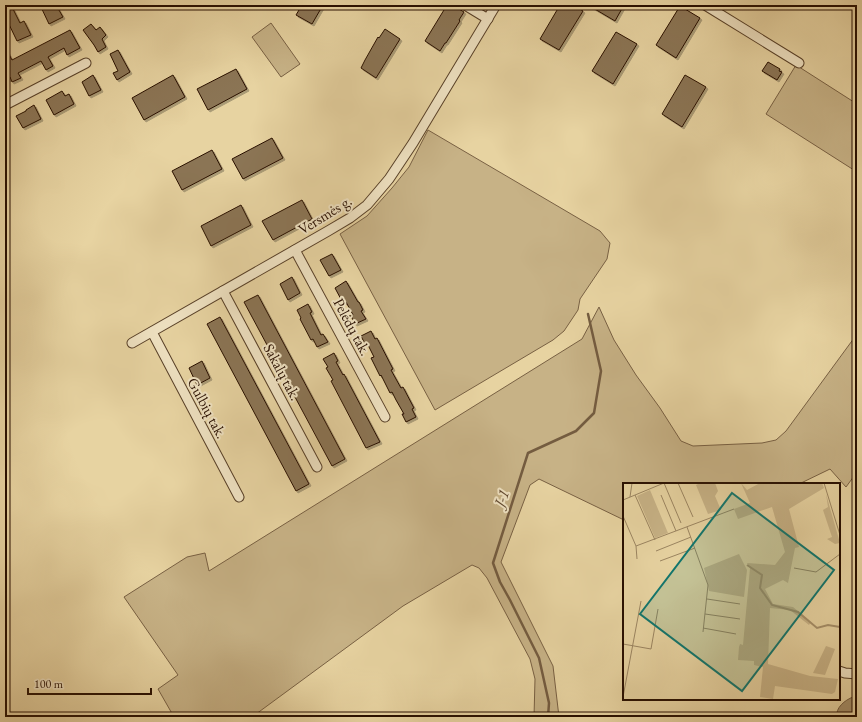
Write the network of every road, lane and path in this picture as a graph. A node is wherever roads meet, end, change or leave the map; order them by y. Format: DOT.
graph roads {
  1 [pos="465,5"];
  2 [pos="496,5"];
  3 [pos="705,5"];
  4 [pos="488,19"];
  5 [pos="86,63"];
  6 [pos="799,63"];
  7 [pos="5,105"];
  8 [pos="295,250"];
  9 [pos="223,291"];
  10 [pos="152,332"];
  11 [pos="132,343"];
  12 [pos="385,417"];
  13 [pos="317,467"];
  14 [pos="238,497"];
  15 [pos="840,672"];
  16 [pos="857,674"];
  1 -- 4 [label="street"];
  2 -- 4 [label="street, Versmės g."];
  3 -- 6 [label="street"];
  4 -- 8 [label="street, Versmės g."];
  5 -- 7 [label="street"];
  8 -- 9 [label="street, Versmės g."];
  8 -- 12 [label="street, Pelėdų tak."];
  9 -- 10 [label="street, Versmės g."];
  9 -- 13 [label="street, Sakalų tak."];
  10 -- 11 [label="street, Versmės g."];
  10 -- 14 [label="street, Gulbių tak."];
  15 -- 16 [label="street"];
}
